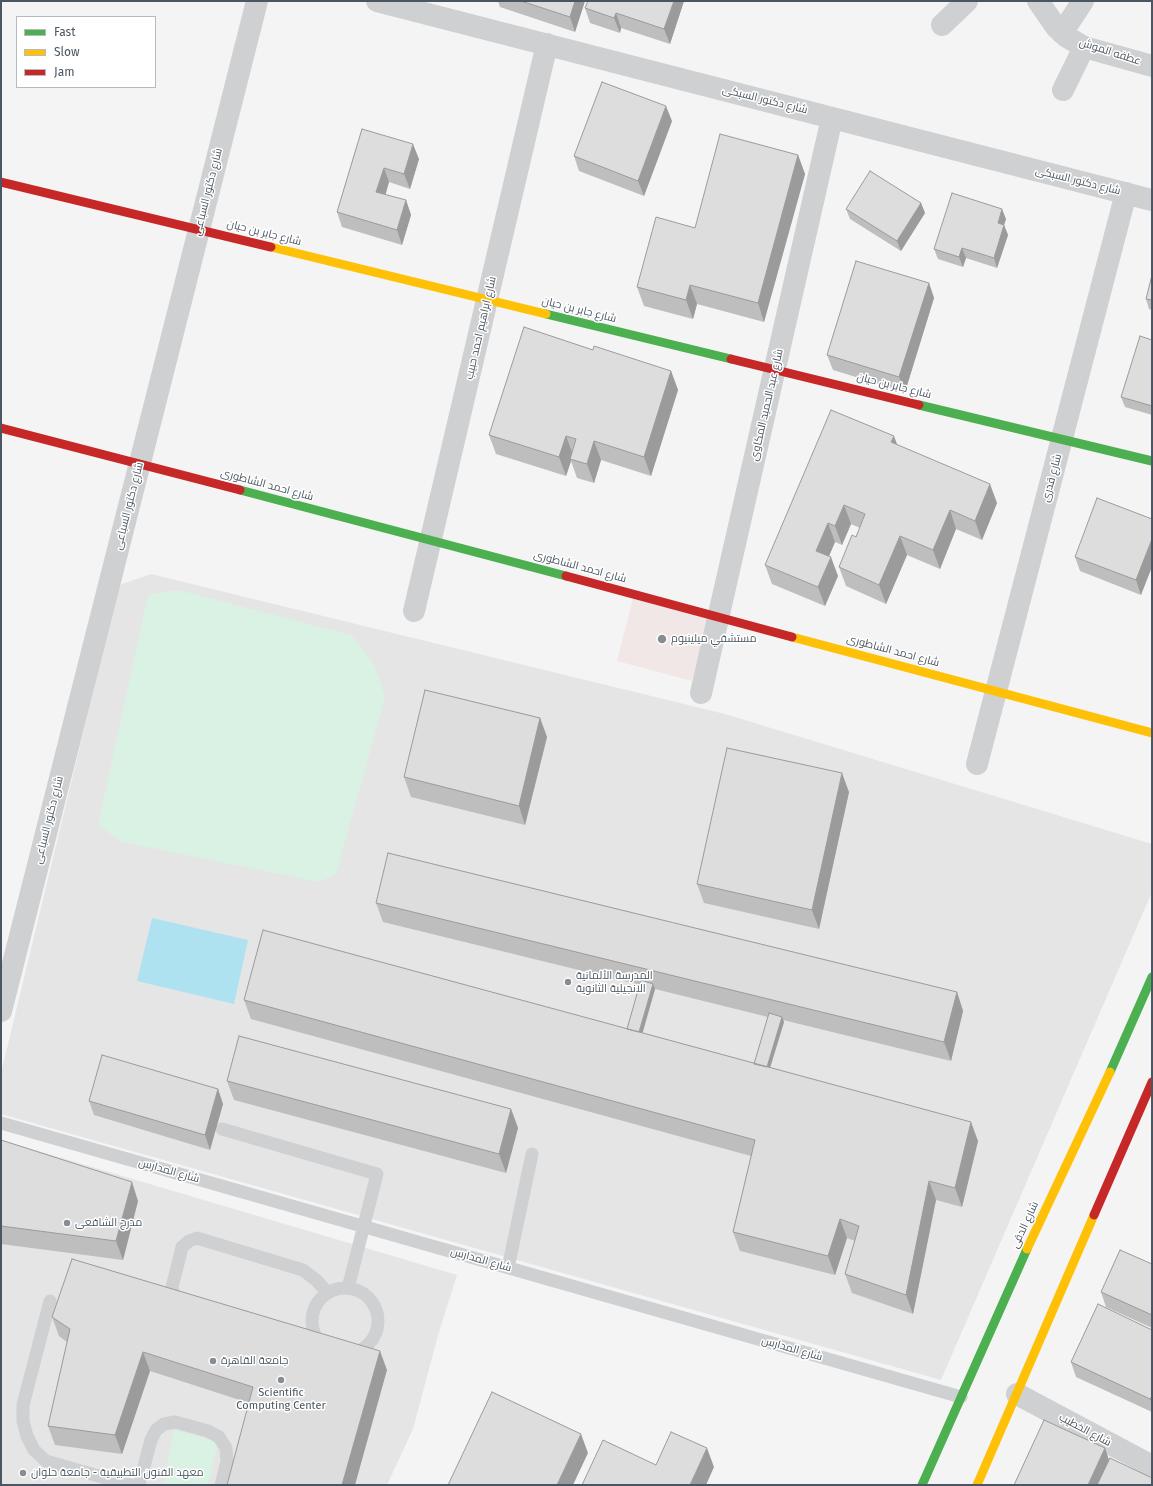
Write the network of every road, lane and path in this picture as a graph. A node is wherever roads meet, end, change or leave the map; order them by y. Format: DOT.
graph roads {
  1 [pos="257,1"];
  2 [pos="377,1"];
  3 [pos="967,1"];
  4 [pos="1038,1"];
  5 [pos="1083,1"];
  6 [pos="942,25"];
  7 [pos="1062,33"];
  8 [pos="547,44"];
  9 [pos="1084,47"];
  10 [pos="1152,66"];
  11 [pos="1063,90"];
  12 [pos="832,118"];
  13 [pos="1,182"];
  14 [pos="1126,193"];
  15 [pos="1152,200"];
  16 [pos="199,230"];
  17 [pos="487,300"];
  18 [pos="775,369"];
  19 [pos="1,428"];
  20 [pos="1062,439"];
  21 [pos="1152,461"];
  22 [pos="140,464"];
  23 [pos="431,540"];
  24 [pos="414,611"];
  25 [pos="718,617"];
  26 [pos="996,691"];
  27 [pos="701,693"];
  28 [pos="1152,733"];
  29 [pos="977,764"];
  30 [pos="1152,977"];
  31 [pos="1,1011"];
  32 [pos="1152,1082"];
  33 [pos="1,1123"];
  34 [pos="222,1129"];
  35 [pos="532,1154"];
  36 [pos="364,1227"];
  37 [pos="508,1268"];
  38 [pos="348,1288"];
  39 [pos="328,1293"];
  40 [pos="50,1301"];
  41 [pos="194,1306"];
  42 [pos="304,1336"];
  43 [pos="319,1340"];
  44 [pos="1017,1394"];
  45 [pos="961,1397"];
  46 [pos="1152,1466"];
  47 [pos="130,1485"];
  48 [pos="139,1485"];
  49 [pos="221,1485"];
  50 [pos="922,1485"];
  51 [pos="977,1485"];
  1 -- 16 [label="street, شارع دكتور السباعى"];
  2 -- 8 [label="street, شارع دكتور السبكى"];
  3 -- 6 [label="street"];
  4 -- 7 [label="street, عطفه الموش"];
  5 -- 7 [label="street"];
  7 -- 9 [label="street, عطفه الموش"];
  8 -- 12 [label="street, شارع دكتور السبكى"];
  8 -- 17 [label="street, شارع ابراهيم احمد حبيب"];
  9 -- 10 [label="street, عطفه الموش"];
  9 -- 11 [label="street"];
  12 -- 14 [label="street, شارع دكتور السبكى"];
  12 -- 18 [label="street, شارع عبد الحميد المكاوى"];
  13 -- 16 [label="street, شارع جابر بن حيان"];
  14 -- 15 [label="street, شارع دكتور السبكى"];
  14 -- 20 [label="street, شارع قدرى"];
  16 -- 17 [label="street, شارع جابر بن حيان"];
  16 -- 22 [label="street, شارع دكتور السباعى"];
  17 -- 18 [label="street, شارع جابر بن حيان"];
  17 -- 23 [label="street, شارع ابراهيم احمد حبيب"];
  18 -- 20 [label="street, شارع جابر بن حيان"];
  18 -- 25 [label="street, شارع عبد الحميد المكاوى"];
  19 -- 22 [label="street, شارع احمد الشاطورى"];
  20 -- 21 [label="street, شارع جابر بن حيان"];
  20 -- 26 [label="street, شارع قدرى"];
  22 -- 23 [label="street, شارع احمد الشاطورى"];
  22 -- 31 [label="street, شارع دكتور السباعى"];
  23 -- 24 [label="street, شارع ابراهيم احمد حبيب"];
  23 -- 25 [label="street, شارع احمد الشاطورى"];
  25 -- 26 [label="street, شارع احمد الشاطورى"];
  25 -- 27 [label="street, شارع عبد الحميد المكاوى"];
  26 -- 28 [label="street, شارع احمد الشاطورى"];
  26 -- 29 [label="street, شارع قدرى"];
  30 -- 45 [label="street, شارع الدقى"];
  32 -- 44 [label="street"];
  33 -- 36 [label="lane, شارع المدارس"];
  34 -- 36 [label="lane"];
  35 -- 37 [label="lane"];
  36 -- 37 [label="lane, شارع المدارس"];
  36 -- 38 [label="lane"];
  37 -- 45 [label="lane, شارع المدارس"];
  38 -- 39 [label="lane"];
  38 -- 43 [label="lane"];
  39 -- 41 [label="lane"];
  39 -- 43 [label="lane"];
  40 -- 47 [label="lane"];
  42 -- 43 [label="lane"];
  44 -- 46 [label="street, شارع الخطيب"];
  44 -- 51 [label="street"];
  45 -- 50 [label="street, شارع الدقى"];
  48 -- 49 [label="lane"];
}
